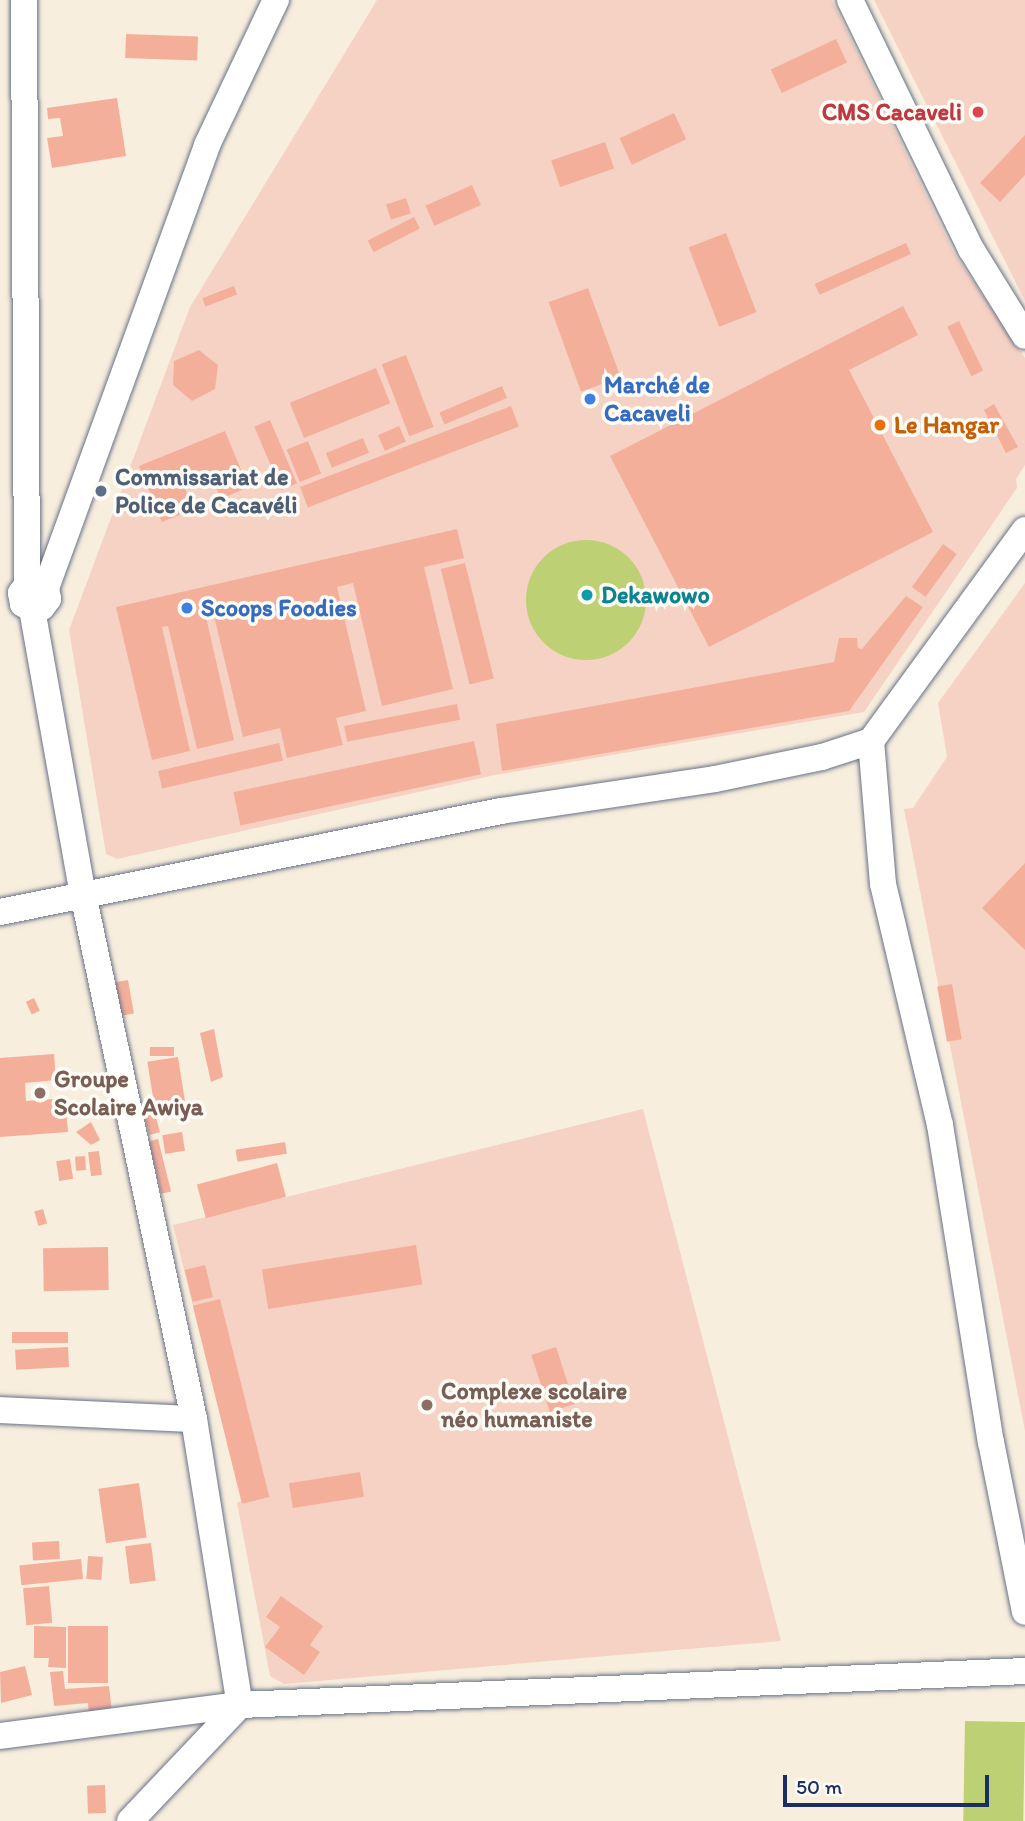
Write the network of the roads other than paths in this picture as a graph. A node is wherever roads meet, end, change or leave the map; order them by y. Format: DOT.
graph roads {
  1 [pos="23,0"];
  2 [pos="276,0"];
  3 [pos="850,0"];
  4 [pos="1025,336"];
  5 [pos="1025,530"];
  6 [pos="25,598"];
  7 [pos="871,741"];
  8 [pos="83,894"];
  9 [pos="0,912"];
  10 [pos="0,1410"];
  11 [pos="194,1419"];
  12 [pos="1025,1612"];
  13 [pos="1025,1671"];
  14 [pos="240,1705"];
  15 [pos="0,1736"];
  16 [pos="130,1821"];
  1 -- 6 [label="street"];
  2 -- 6 [label="street"];
  3 -- 4 [label="street"];
  5 -- 7 [label="street"];
  6 -- 8 [label="street"];
  7 -- 8 [label="street"];
  7 -- 12 [label="street"];
  8 -- 9 [label="street"];
  8 -- 11 [label="street"];
  10 -- 11 [label="street"];
  11 -- 14 [label="street"];
  13 -- 14 [label="street"];
  14 -- 15 [label="street"];
  14 -- 16 [label="street"];
}
